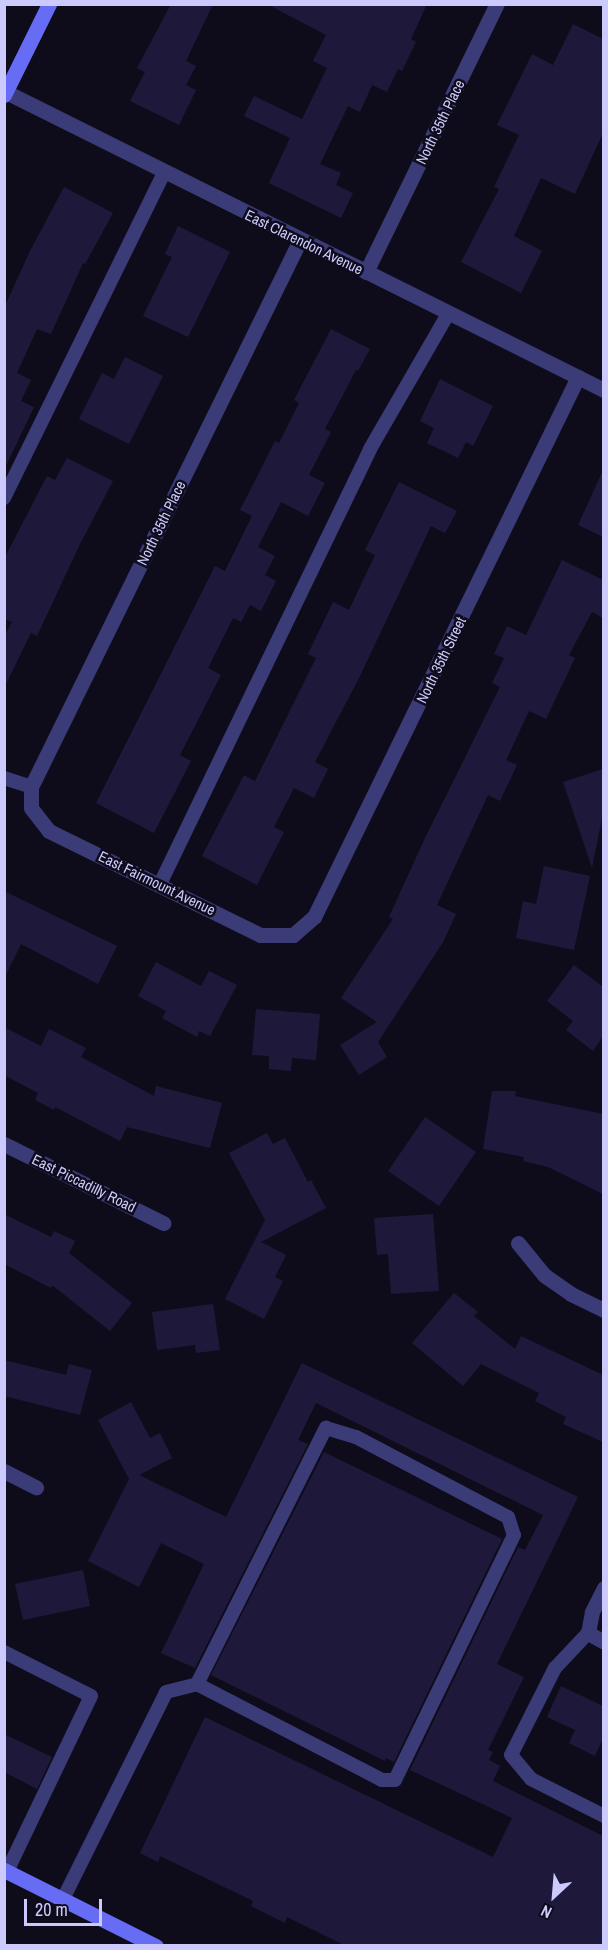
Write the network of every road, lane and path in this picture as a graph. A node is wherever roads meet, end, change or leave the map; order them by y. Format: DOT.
graph roads {
  1 [pos="49,4"];
  2 [pos="497,4"];
  3 [pos="5,94"];
  4 [pos="164,173"];
  5 [pos="300,240"];
  6 [pos="366,272"];
  7 [pos="448,314"];
  8 [pos="578,377"];
  9 [pos="603,390"];
  10 [pos="4,498"];
  11 [pos="4,778"];
  12 [pos="31,787"];
  13 [pos="31,808"];
  14 [pos="160,884"];
  15 [pos="293,935"];
  16 [pos="4,1144"];
  17 [pos="163,1223"];
  18 [pos="518,1243"];
  19 [pos="603,1310"];
  20 [pos="4,1472"];
  21 [pos="36,1487"];
  22 [pos="603,1588"];
  23 [pos="588,1633"];
  24 [pos="603,1642"];
  25 [pos="4,1652"];
  26 [pos="197,1684"];
  27 [pos="603,1816"];
  28 [pos="6,1870"];
  29 [pos="63,1899"];
  30 [pos="156,1946"];
  1 -- 3 [label="main road"];
  2 -- 6 [label="street, North 35th Place"];
  3 -- 4 [label="street, East Clarendon Avenue"];
  4 -- 5 [label="street, East Clarendon Avenue"];
  4 -- 10 [label="lane"];
  5 -- 6 [label="street, East Clarendon Avenue"];
  5 -- 12 [label="street, North 35th Place"];
  6 -- 7 [label="street, East Clarendon Avenue"];
  7 -- 8 [label="street, East Clarendon Avenue"];
  7 -- 14 [label="lane"];
  8 -- 9 [label="street, East Clarendon Avenue"];
  8 -- 15 [label="street, North 35th Street"];
  11 -- 12 [label="lane"];
  12 -- 13 [label="street, North 35th Place"];
  13 -- 14 [label="street, East Fairmount Avenue"];
  14 -- 15 [label="street, East Fairmount Avenue"];
  16 -- 17 [label="street, East Piccadilly Road"];
  18 -- 19 [label="street"];
  20 -- 21 [label="street"];
  22 -- 23 [label="street"];
  23 -- 24 [label="street"];
  23 -- 27 [label="lane"];
  25 -- 28 [label="lane"];
  26 -- 26 [label="lane"];
  26 -- 29 [label="lane"];
  28 -- 29 [label="main road"];
  29 -- 30 [label="main road"];
}
